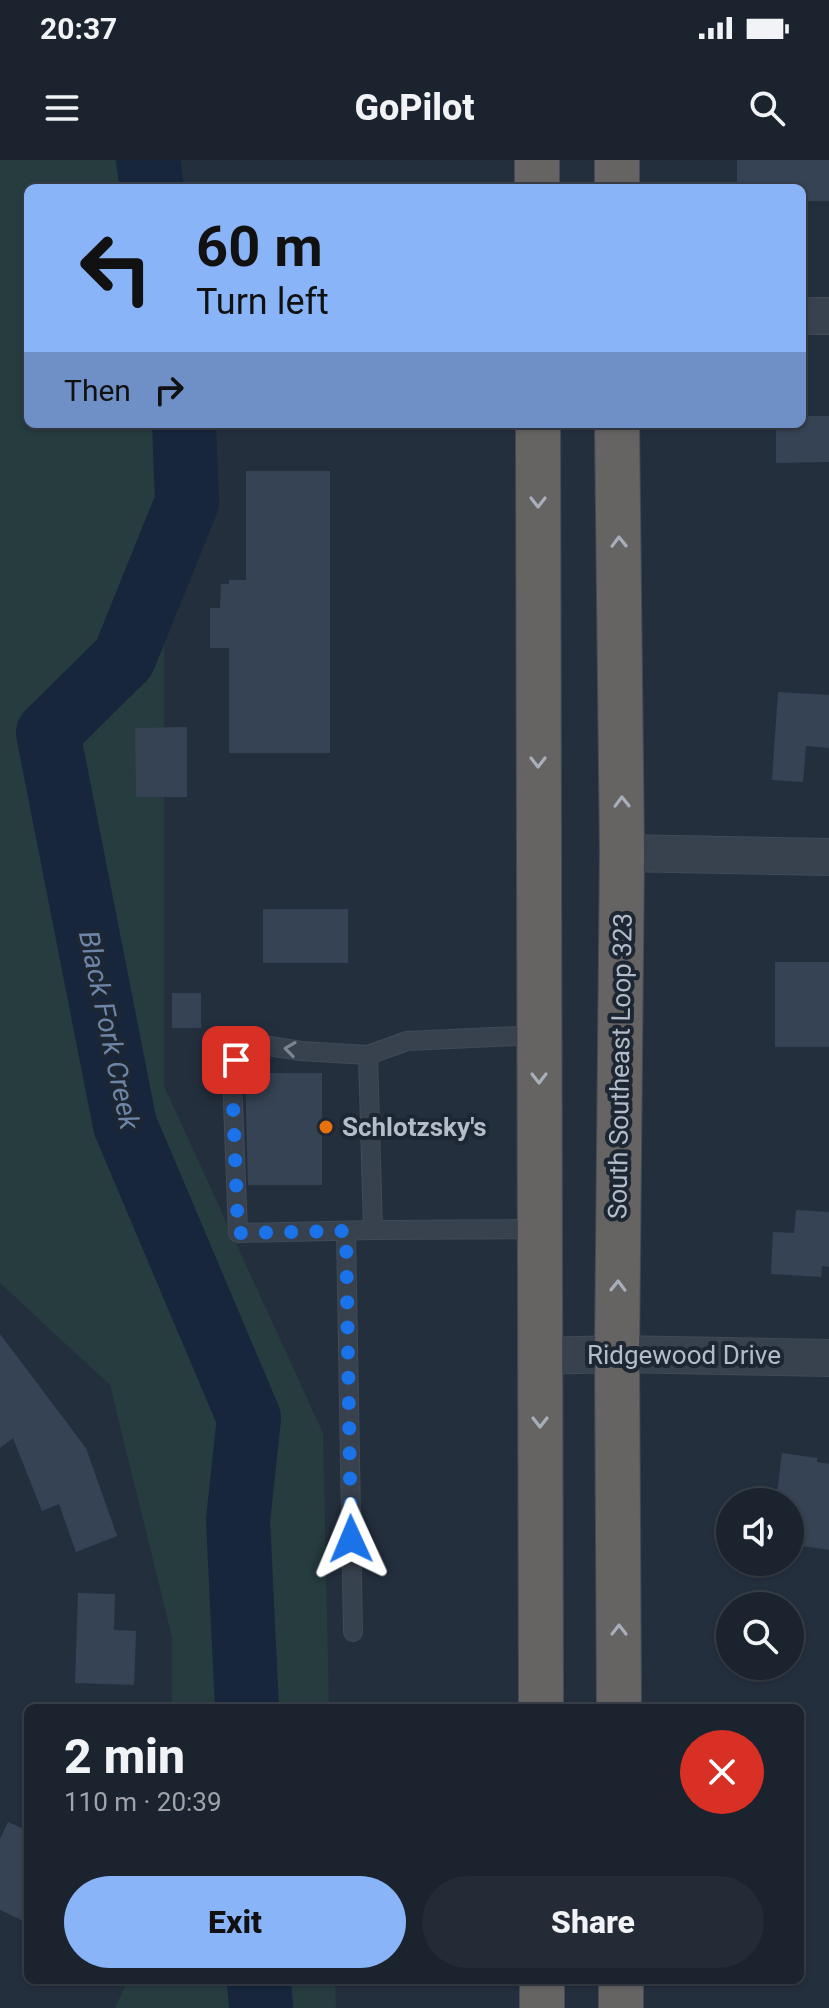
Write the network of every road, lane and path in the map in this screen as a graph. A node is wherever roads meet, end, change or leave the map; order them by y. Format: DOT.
graph roads {
  1 [pos="537,160"];
  2 [pos="617,160"];
  3 [pos="537,184"];
  4 [pos="617,184"];
  5 [pos="806,316"];
  6 [pos="829,316"];
  7 [pos="538,428"];
  8 [pos="617,428"];
  9 [pos="622,853"];
  10 [pos="829,857"];
  11 [pos="539,1035"];
  12 [pos="368,1055"];
  13 [pos="539,1229"];
  14 [pos="373,1230"];
  15 [pos="346,1231"];
  16 [pos="617,1354"];
  17 [pos="539,1356"];
  18 [pos="829,1358"];
  19 [pos="353,1632"];
  20 [pos="541,1704"];
  21 [pos="619,1704"];
  22 [pos="542,1984"];
  23 [pos="621,1984"];
  24 [pos="542,2008"];
  25 [pos="621,2008"];
  1 -- 3 [label="highway"];
  2 -- 4 [label="highway"];
  5 -- 6 [label="street"];
  7 -- 11 [label="highway, one-way"];
  9 -- 8 [label="highway, South Southeast Loop 323, one-way"];
  9 -- 10 [label="street"];
  16 -- 9 [label="highway, South Southeast Loop 323, one-way"];
  11 -- 12 [label="lane"];
  11 -- 13 [label="highway, one-way"];
  12 -- 14 [label="lane"];
  12 -- 15 [label="lane, one-way"];
  13 -- 14 [label="lane"];
  13 -- 17 [label="highway"];
  14 -- 15 [label="lane"];
  15 -- 19 [label="lane"];
  16 -- 17 [label="street, Ridgewood Drive"];
  16 -- 18 [label="street, Ridgewood Drive"];
  21 -- 16 [label="highway, South Southeast Loop 323, one-way"];
  17 -- 20 [label="highway, one-way"];
  22 -- 24 [label="highway"];
  23 -- 25 [label="highway"];
}
